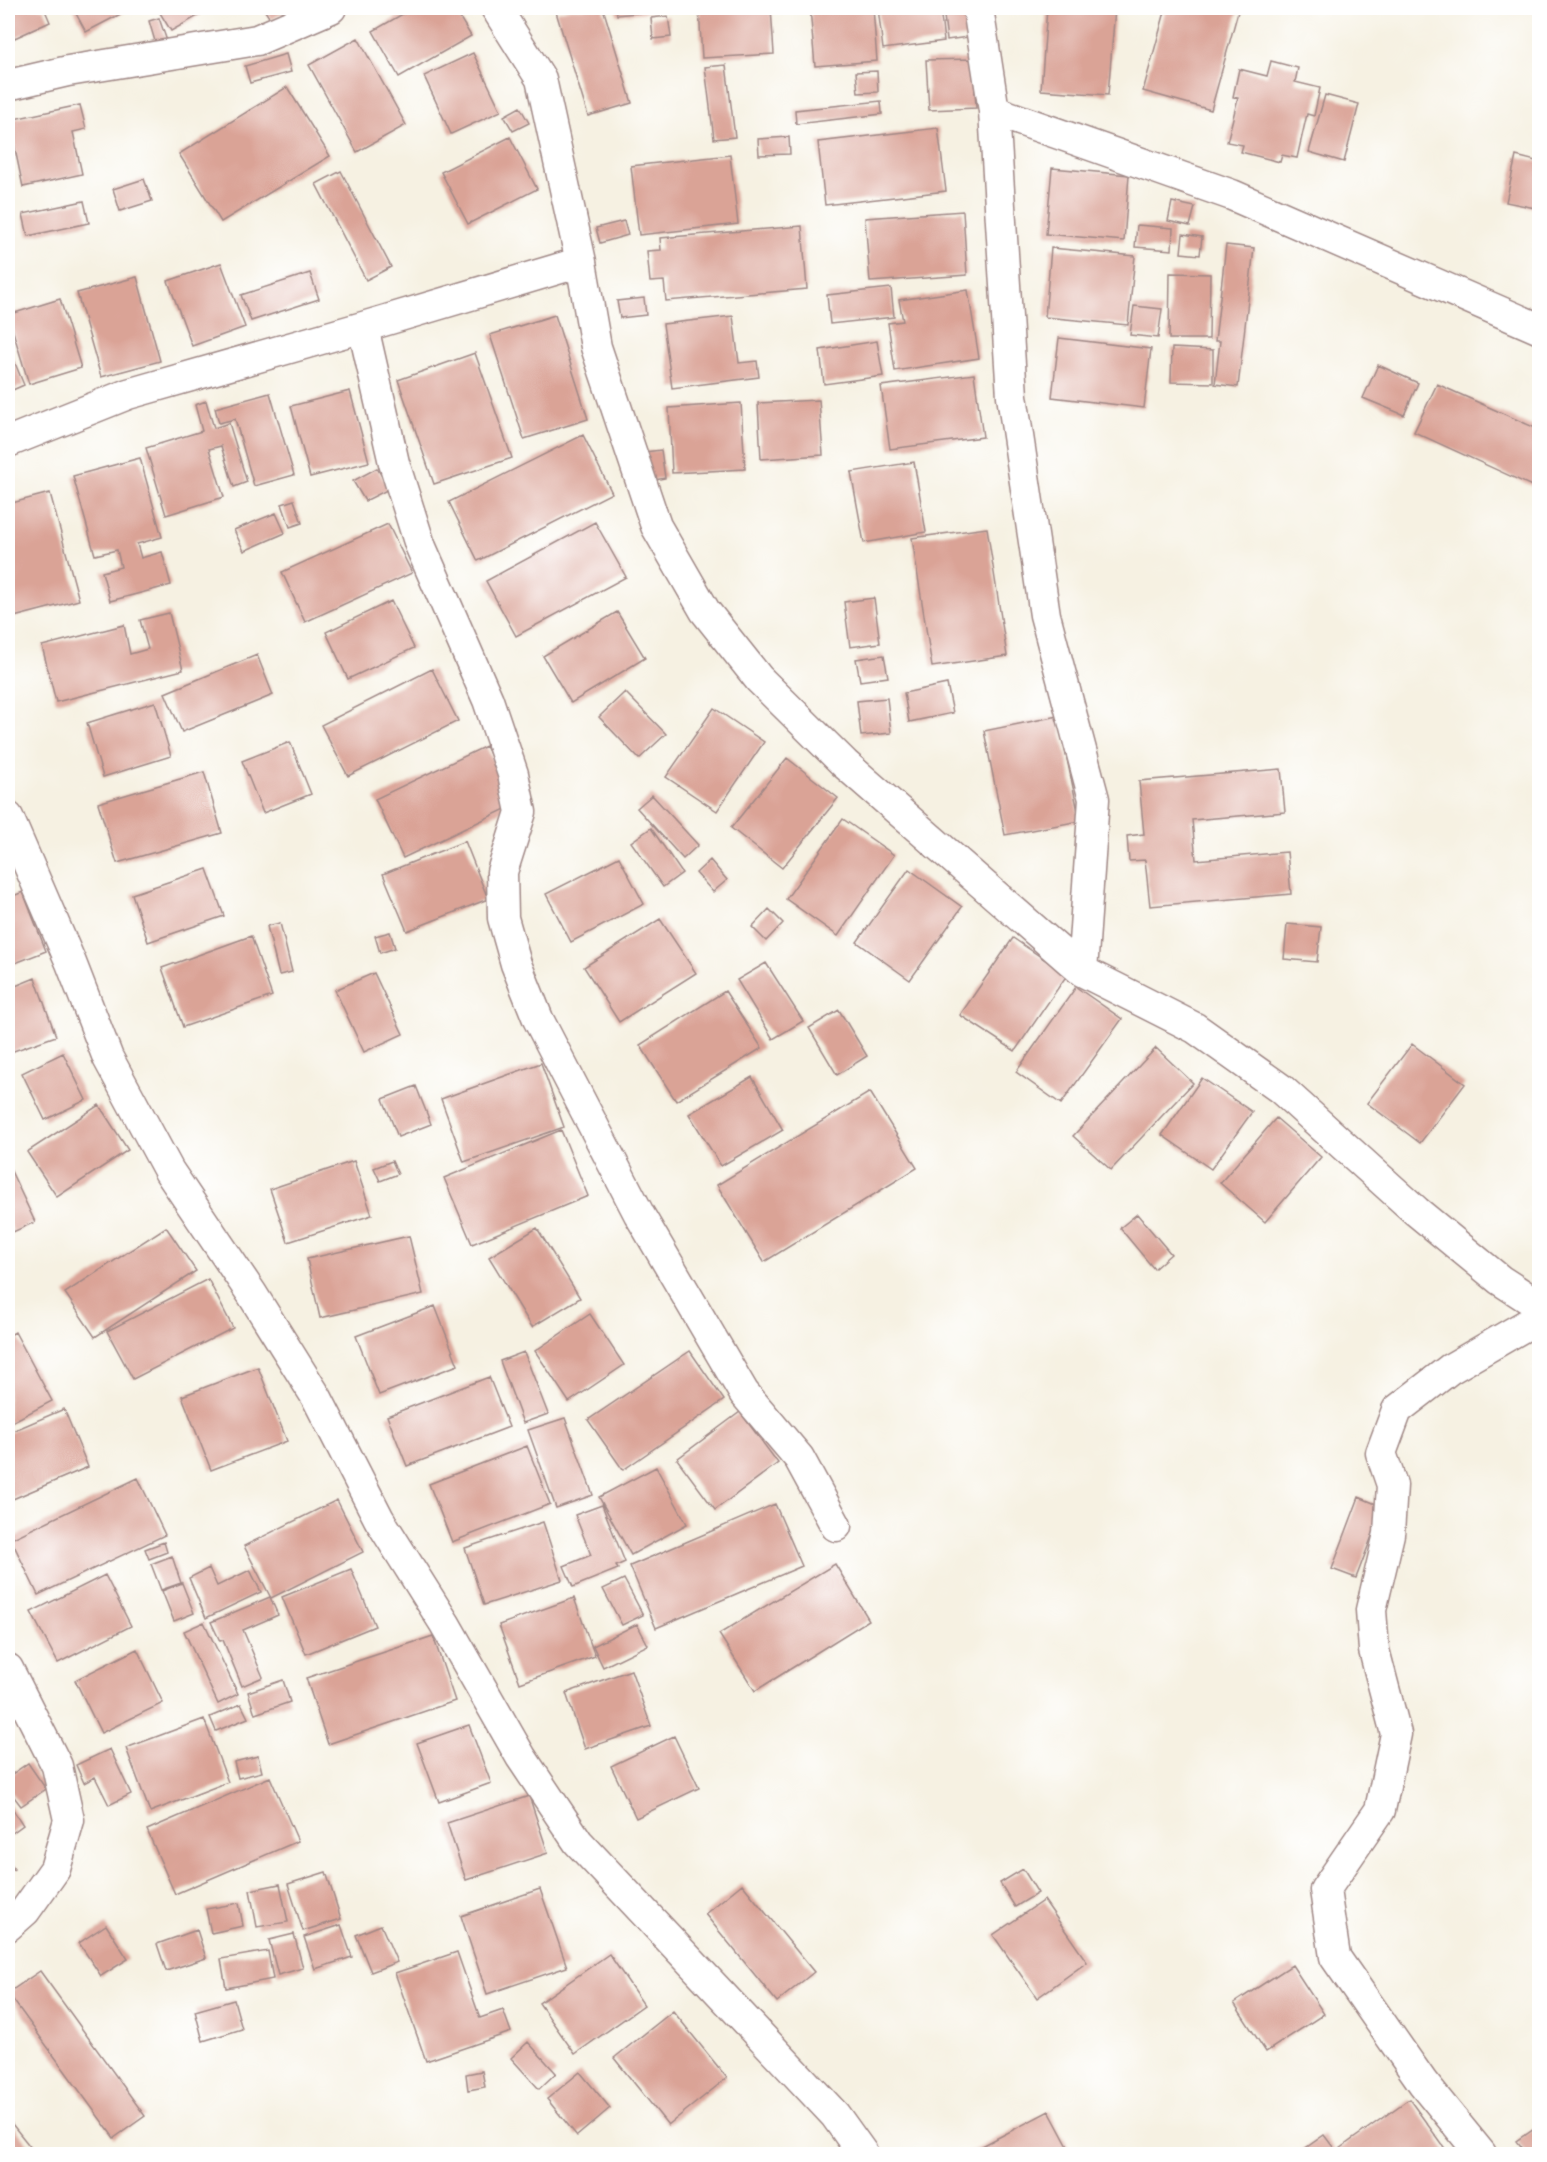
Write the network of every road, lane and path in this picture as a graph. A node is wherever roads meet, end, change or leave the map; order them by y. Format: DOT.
graph roads {
  1 [pos="331,8"];
  2 [pos="496,8"];
  3 [pos="978,8"];
  4 [pos="8,85"];
  5 [pos="994,111"];
  6 [pos="581,262"];
  7 [pos="363,327"];
  8 [pos="1539,329"];
  9 [pos="8,442"];
  10 [pos="8,817"];
  11 [pos="1082,971"];
  12 [pos="1539,1306"];
  13 [pos="1539,1317"];
  14 [pos="836,1526"];
  15 [pos="8,1669"];
  16 [pos="8,1926"];
  17 [pos="863,2154"];
  18 [pos="1481,2154"];
  1 -- 4 [label="street"];
  2 -- 6 [label="street"];
  3 -- 5 [label="street"];
  5 -- 8 [label="street"];
  5 -- 11 [label="street"];
  6 -- 7 [label="street"];
  6 -- 11 [label="street"];
  7 -- 9 [label="street"];
  7 -- 14 [label="street"];
  10 -- 17 [label="street"];
  11 -- 12 [label="street"];
  13 -- 18 [label="street"];
  15 -- 16 [label="street"];
}
